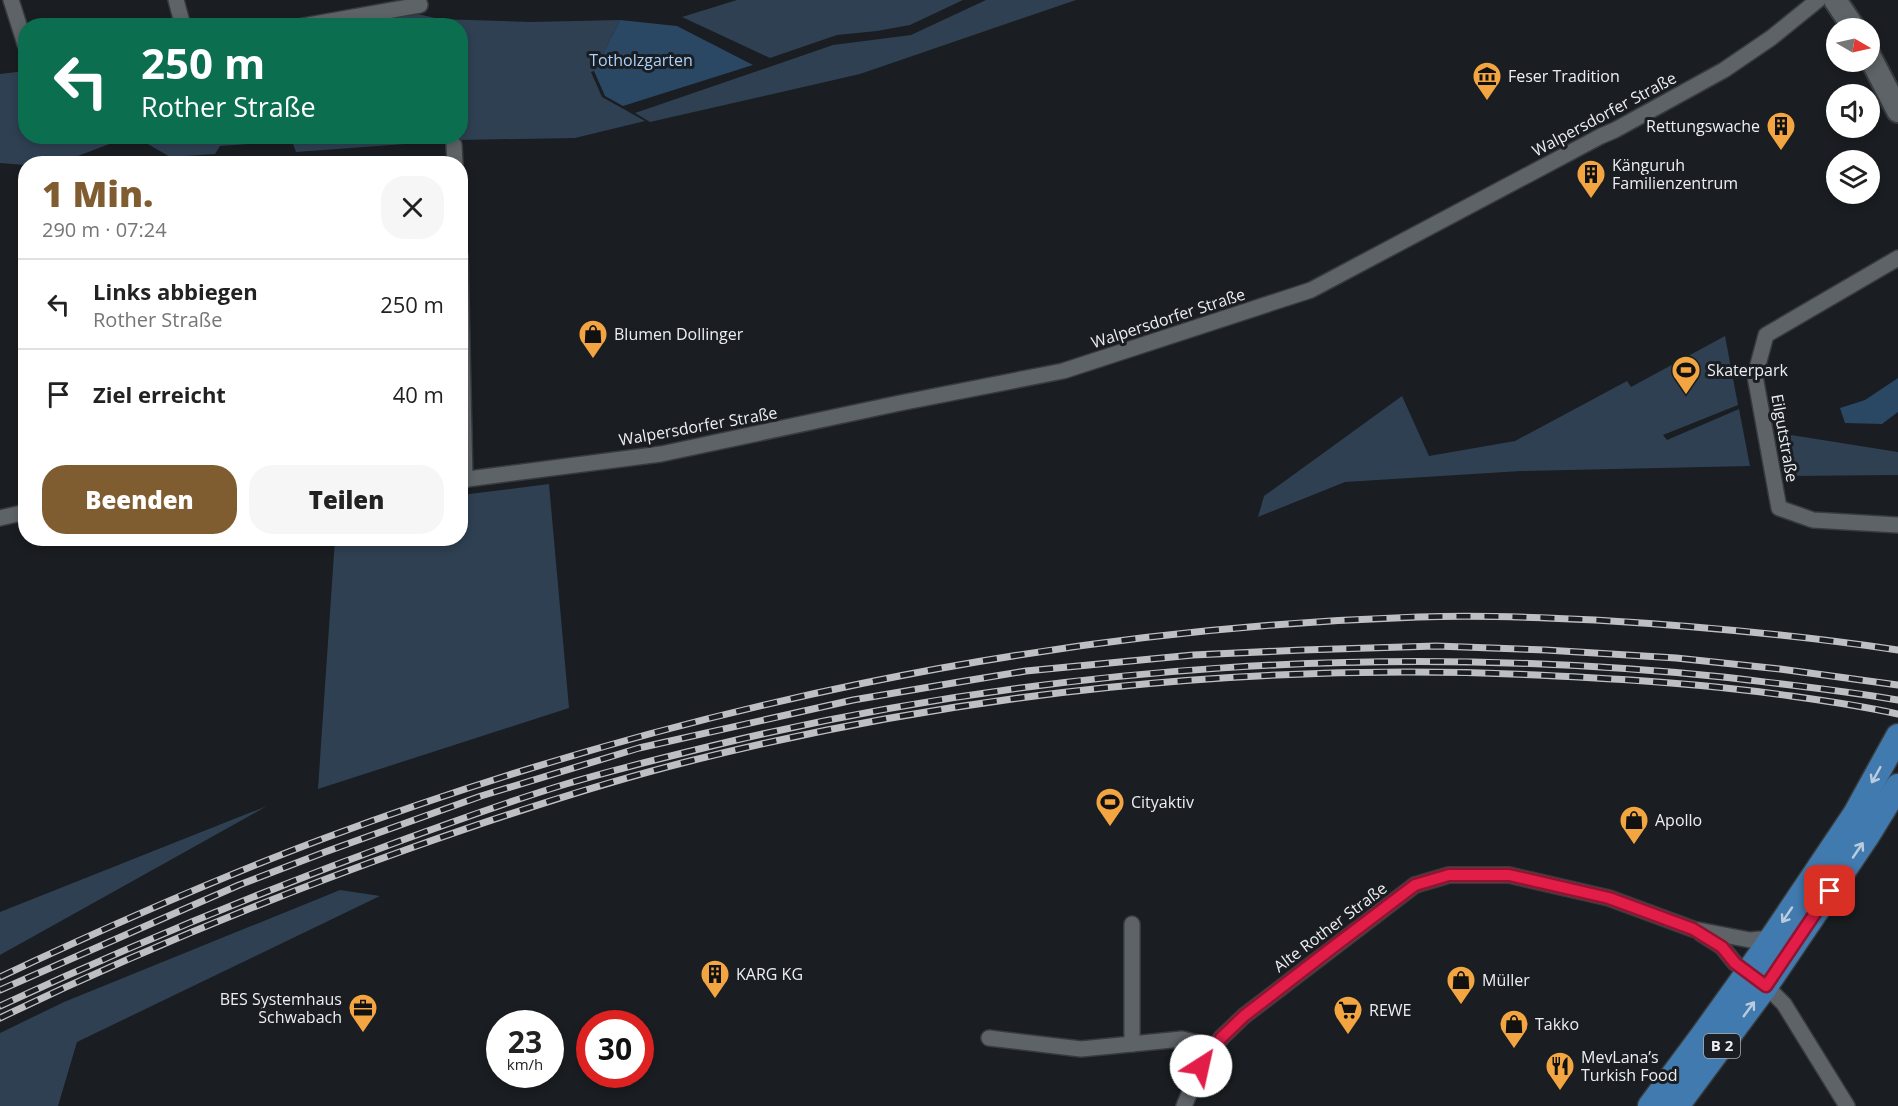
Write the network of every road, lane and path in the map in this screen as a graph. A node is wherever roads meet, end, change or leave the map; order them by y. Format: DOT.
graph roads {
  1 [pos="11,0"];
  2 [pos="176,0"];
  3 [pos="1818,0"];
  4 [pos="1835,0"];
  5 [pos="419,3"];
  6 [pos="181,18"];
  7 [pos="343,18"];
  8 [pos="1847,18"];
  9 [pos="18,22"];
  10 [pos="1878,72"];
  11 [pos="1898,111"];
  12 [pos="454,145"];
  13 [pos="455,156"];
  14 [pos="1898,258"];
  15 [pos="468,479"];
  16 [pos="18,514"];
  17 [pos="0,518"];
  18 [pos="1898,525"];
  19 [pos="1898,736"];
  20 [pos="1898,786"];
  21 [pos="1131,924"];
  22 [pos="1693,929"];
  23 [pos="1772,938"];
  24 [pos="1758,979"];
  25 [pos="989,1038"];
  26 [pos="1132,1044"];
  27 [pos="1214,1047"];
  28 [pos="1184,1106"];
  29 [pos="1650,1106"];
  30 [pos="1677,1106"];
  31 [pos="1847,1106"];
  1 -- 9 [label="street"];
  2 -- 6 [label="street"];
  3 -- 15 [label="street, Walpersdorfer Straße"];
  4 -- 8 [label="street"];
  5 -- 7 [label="street"];
  10 -- 11 [label="street"];
  12 -- 13 [label="street"];
  14 -- 18 [label="street, Eilgutstraße"];
  16 -- 17 [label="street"];
  19 -- 23 [label="main road, B 2, one-way"];
  24 -- 20 [label="main road, B 2, one-way"];
  21 -- 26 [label="street"];
  22 -- 23 [label="street, Alte Rother Straße"];
  22 -- 24 [label="street, Alte Rother Straße"];
  22 -- 27 [label="street, Alte Rother Straße"];
  23 -- 24 [label="main road, B 2"];
  24 -- 29 [label="main road, B 2"];
  30 -- 24 [label="main road, B 2, one-way"];
  24 -- 31 [label="street, Alte Rother Straße"];
  25 -- 26 [label="street"];
  26 -- 27 [label="street"];
  27 -- 28 [label="street, Alte Rother Straße"];
}
